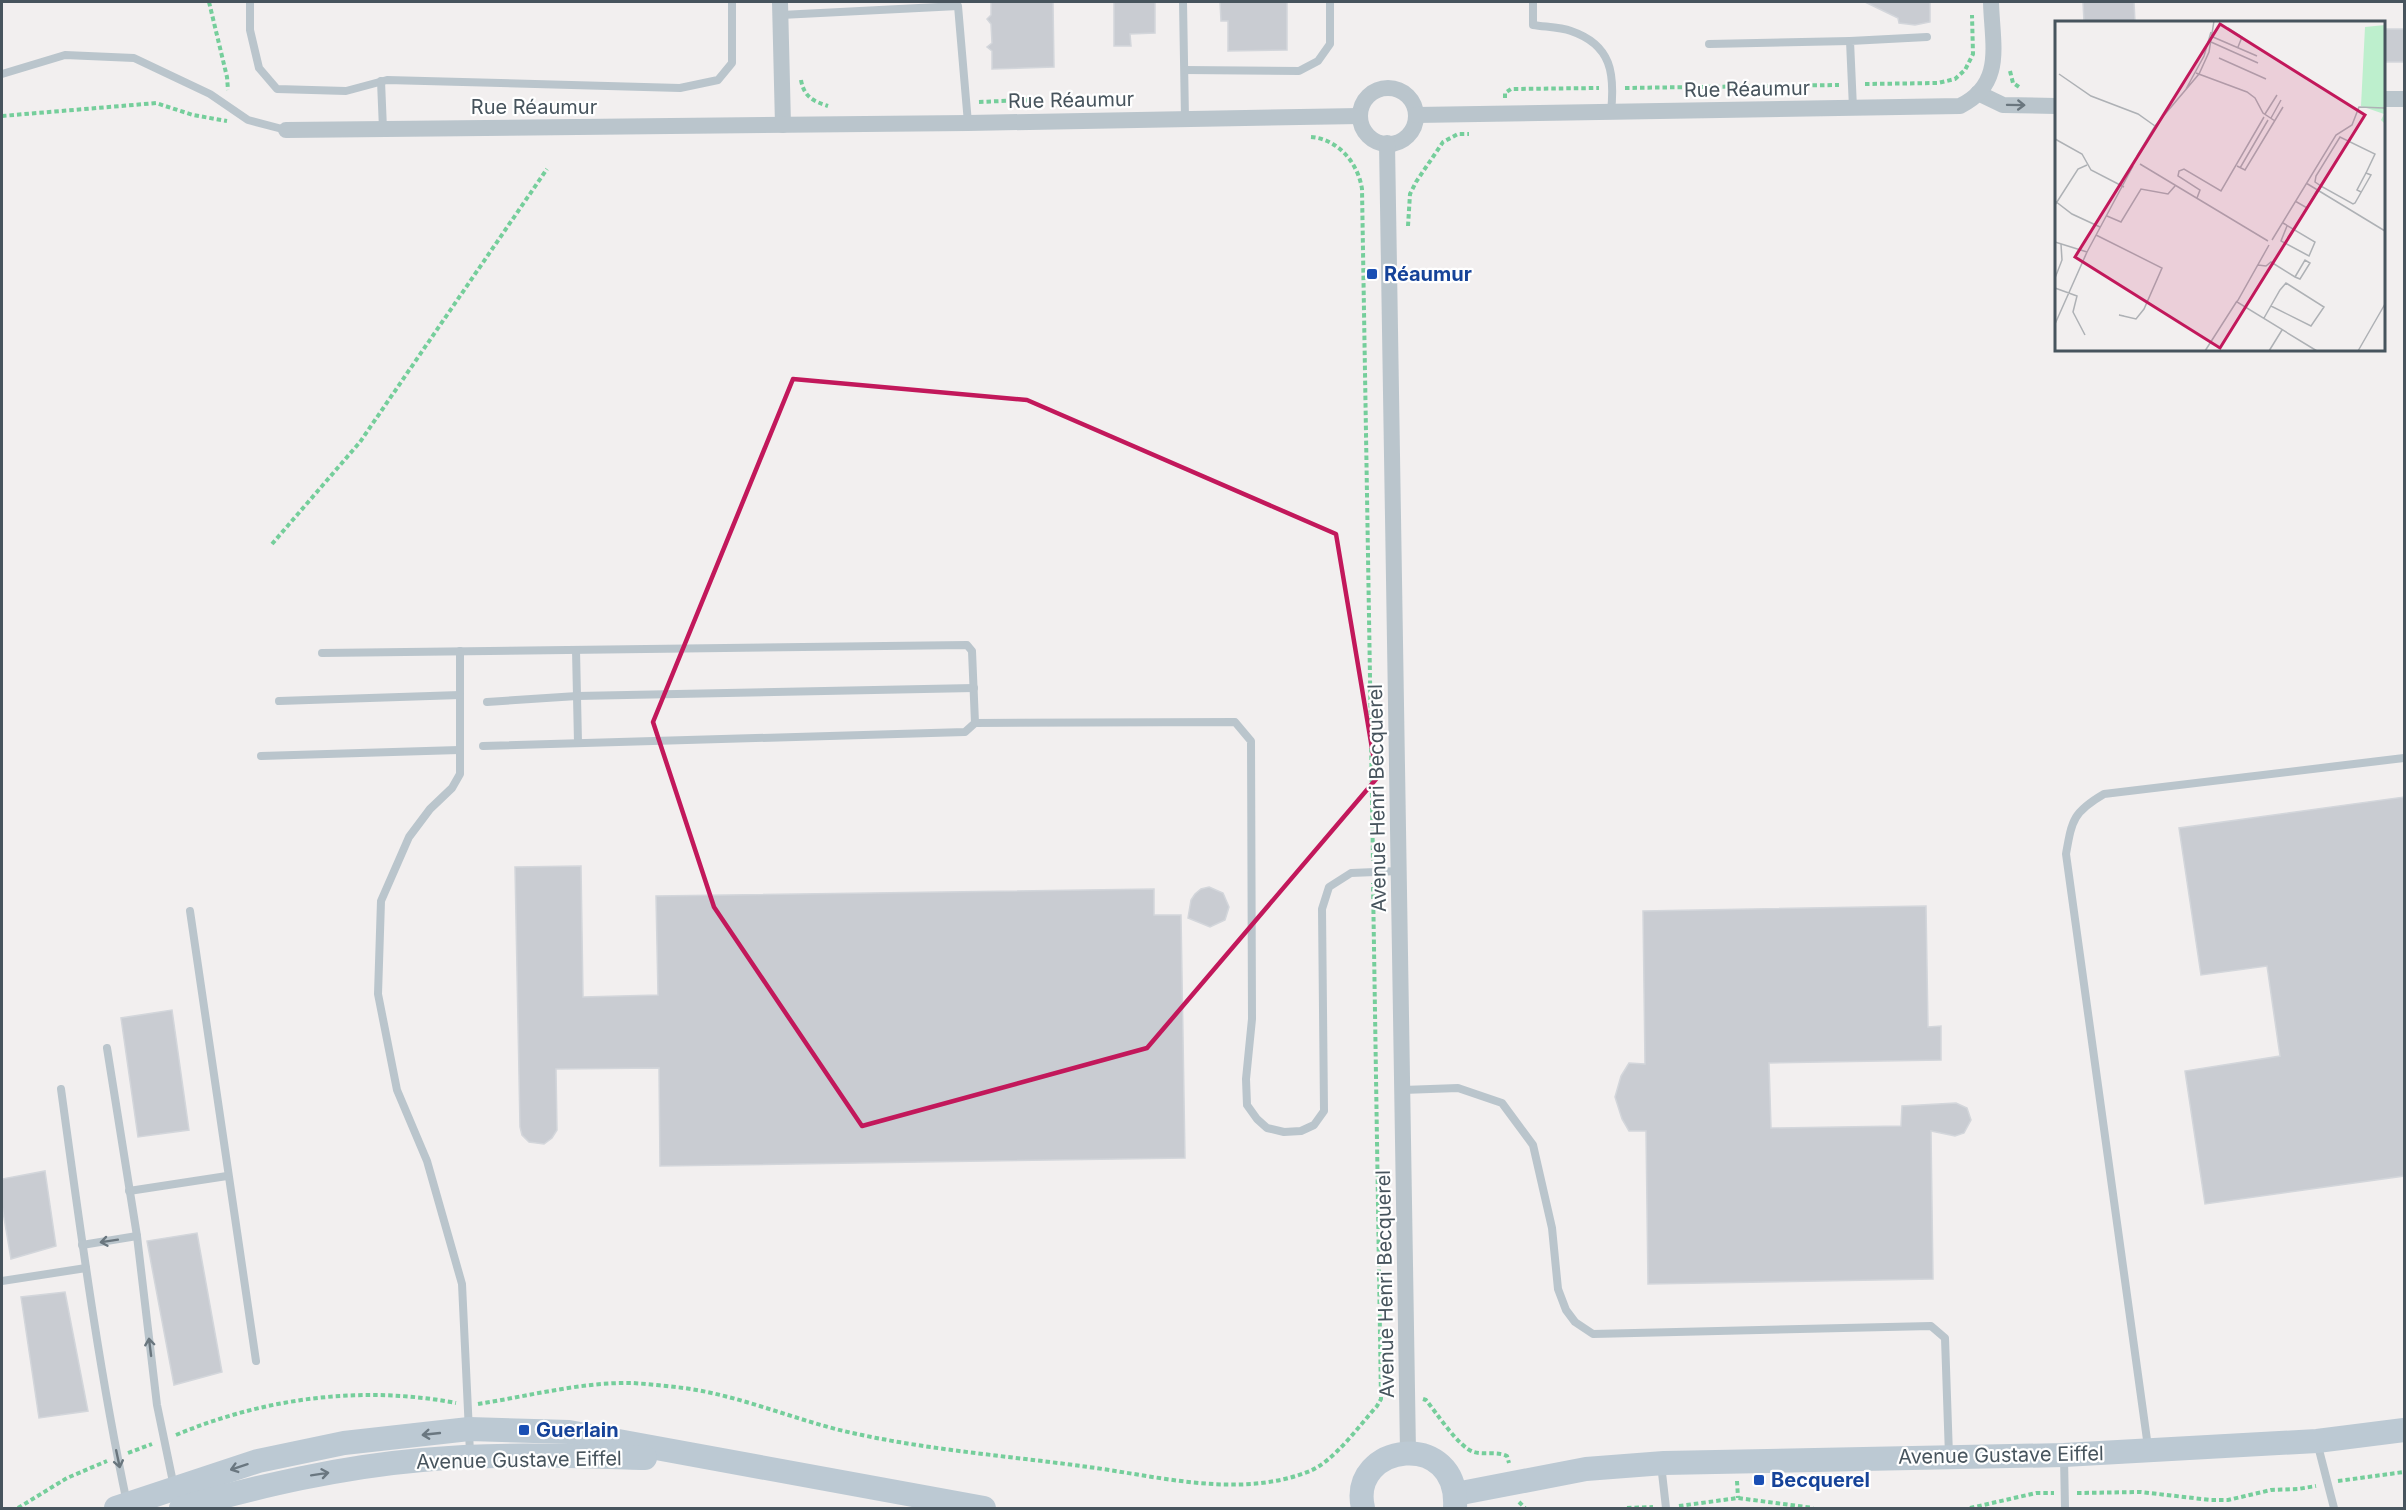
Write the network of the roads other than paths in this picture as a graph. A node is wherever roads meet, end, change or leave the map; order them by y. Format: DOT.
graph roads {
  1 [pos="250,2"];
  2 [pos="732,2"];
  3 [pos="1183,2"];
  4 [pos="1330,2"];
  5 [pos="1533,2"];
  6 [pos="1991,2"];
  7 [pos="781,8"];
  8 [pos="1927,37"];
  9 [pos="1850,41"];
  10 [pos="1709,44"];
  11 [pos="1185,70"];
  12 [pos="2,74"];
  13 [pos="381,81"];
  14 [pos="1978,93"];
  15 [pos="2385,99"];
  16 [pos="2404,99"];
  17 [pos="2055,106"];
  18 [pos="1853,108"];
  19 [pos="1611,112"];
  20 [pos="1416,115"];
  21 [pos="1360,116"];
  22 [pos="1185,119"];
  23 [pos="968,123"];
  24 [pos="783,125"];
  25 [pos="383,129"];
  26 [pos="286,130"];
  27 [pos="1387,143"];
  28 [pos="576,650"];
  29 [pos="460,651"];
  30 [pos="322,653"];
  31 [pos="974,688"];
  32 [pos="460,695"];
  33 [pos="577,696"];
  34 [pos="279,701"];
  35 [pos="487,702"];
  36 [pos="975,723"];
  37 [pos="578,743"];
  38 [pos="483,746"];
  39 [pos="459,750"];
  40 [pos="261,756"];
  41 [pos="2404,758"];
  42 [pos="1399,871"];
  43 [pos="190,911"];
  44 [pos="107,1048"];
  45 [pos="61,1089"];
  46 [pos="1403,1090"];
  47 [pos="227,1176"];
  48 [pos="129,1191"];
  49 [pos="136,1236"];
  50 [pos="82,1245"];
  51 [pos="86,1268"];
  52 [pos="2,1281"];
  53 [pos="256,1360"];
  54 [pos="2404,1430"];
  55 [pos="2317,1441"];
  56 [pos="470,1443"];
  57 [pos="2149,1450"];
  58 [pos="1408,1452"];
  59 [pos="2064,1455"];
  60 [pos="1949,1457"];
  61 [pos="1660,1463"];
  62 [pos="178,1498"];
  63 [pos="1456,1501"];
  64 [pos="122,1506"];
  65 [pos="1666,1508"];
  66 [pos="984,1509"];
  67 [pos="1363,1509"];
  68 [pos="2066,1509"];
  69 [pos="2334,1509"];
  1 -- 13 [label="lane"];
  2 -- 13 [label="lane"];
  3 -- 11 [label="lane"];
  4 -- 11 [label="lane"];
  5 -- 19 [label="lane"];
  6 -- 14 [label="street"];
  7 -- 23 [label="lane"];
  7 -- 24 [label="street"];
  8 -- 9 [label="lane"];
  9 -- 10 [label="lane"];
  9 -- 18 [label="lane"];
  11 -- 22 [label="lane"];
  12 -- 26 [label="lane"];
  13 -- 25 [label="lane"];
  14 -- 17 [label="street, one-way"];
  14 -- 18 [label="street, Rue Réaumur"];
  15 -- 16 [label="street"];
  18 -- 19 [label="street, Rue Réaumur"];
  19 -- 20 [label="street, Rue Réaumur"];
  20 -- 21 [label="street"];
  20 -- 27 [label="street"];
  21 -- 22 [label="street, Rue Réaumur"];
  21 -- 27 [label="street"];
  22 -- 23 [label="street, Rue Réaumur"];
  23 -- 24 [label="street, Rue Réaumur"];
  24 -- 25 [label="street, Rue Réaumur"];
  25 -- 26 [label="street, Rue Réaumur"];
  27 -- 42 [label="street, Avenue Henri Becquerel"];
  28 -- 29 [label="lane"];
  28 -- 31 [label="lane"];
  28 -- 33 [label="lane"];
  29 -- 30 [label="lane"];
  29 -- 32 [label="lane"];
  31 -- 33 [label="lane"];
  31 -- 36 [label="lane"];
  32 -- 34 [label="lane"];
  32 -- 39 [label="lane"];
  33 -- 35 [label="lane"];
  33 -- 37 [label="lane"];
  36 -- 37 [label="lane"];
  36 -- 42 [label="lane"];
  37 -- 38 [label="lane"];
  39 -- 40 [label="lane"];
  39 -- 56 [label="lane"];
  41 -- 57 [label="lane"];
  42 -- 46 [label="street, Avenue Henri Becquerel"];
  43 -- 47 [label="lane"];
  44 -- 48 [label="lane"];
  45 -- 50 [label="lane"];
  46 -- 58 [label="street, Avenue Henri Becquerel"];
  46 -- 60 [label="lane"];
  47 -- 48 [label="lane"];
  47 -- 53 [label="lane"];
  48 -- 49 [label="lane"];
  49 -- 50 [label="lane, one-way"];
  62 -- 49 [label="lane, one-way"];
  50 -- 51 [label="lane"];
  51 -- 52 [label="lane"];
  51 -- 64 [label="lane, one-way"];
  54 -- 55 [label="street, Avenue Gustave Eiffel"];
  55 -- 57 [label="street, Avenue Gustave Eiffel"];
  55 -- 69 [label="lane"];
  62 -- 56 [label="street, Avenue Gustave Eiffel, one-way"];
  56 -- 62 [label="street, Avenue Gustave Eiffel, one-way"];
  56 -- 66 [label="street, Avenue Gustave Eiffel"];
  57 -- 59 [label="street, Avenue Gustave Eiffel"];
  58 -- 63 [label="street"];
  58 -- 67 [label="street"];
  59 -- 60 [label="street, Avenue Gustave Eiffel"];
  59 -- 68 [label="lane"];
  60 -- 61 [label="street, Avenue Gustave Eiffel"];
  61 -- 63 [label="street, Avenue Gustave Eiffel"];
  61 -- 65 [label="lane"];
  62 -- 64 [label="street, Avenue Gustave Eiffel"];
}
